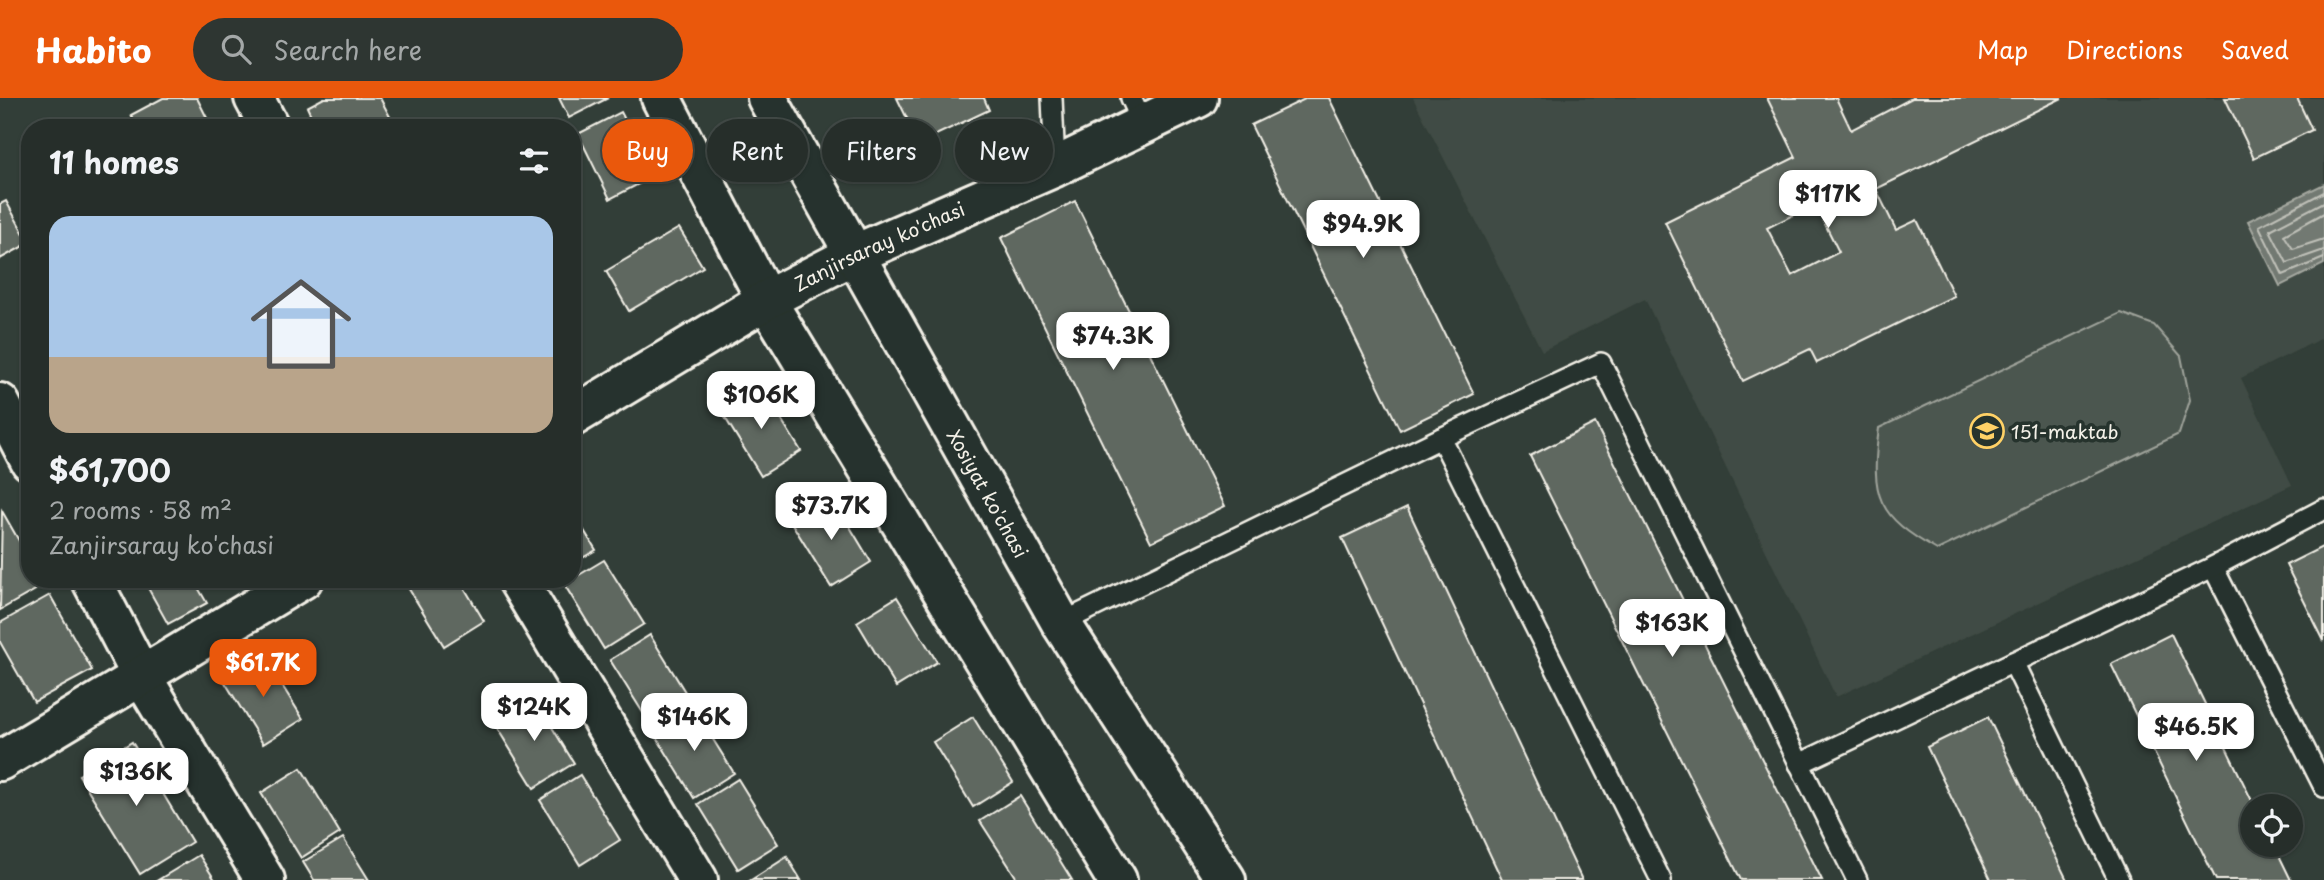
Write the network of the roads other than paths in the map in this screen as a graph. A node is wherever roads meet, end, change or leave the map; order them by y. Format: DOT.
graph roads {
  1 [pos="254,98"];
  2 [pos="661,98"];
  3 [pos="767,98"];
  4 [pos="1052,98"];
  5 [pos="1198,98"];
  6 [pos="1137,111"];
  7 [pos="265,119"];
  8 [pos="1055,167"];
  9 [pos="853,255"];
  10 [pos="766,300"];
  11 [pos="0,403"];
  12 [pos="581,412"];
  13 [pos="1441,438"];
  14 [pos="21,444"];
  15 [pos="2324,509"];
  16 [pos="2213,567"];
  17 [pos="96,588"];
  18 [pos="288,588"];
  19 [pos="522,588"];
  20 [pos="1061,623"];
  21 [pos="2013,662"];
  22 [pos="142,677"];
  23 [pos="0,761"];
  24 [pos="1799,764"];
  25 [pos="2324,787"];
  26 [pos="265,880"];
  27 [pos="698,880"];
  28 [pos="1117,880"];
  29 [pos="1226,880"];
  30 [pos="1661,880"];
  31 [pos="1857,880"];
  32 [pos="2119,880"];
  1 -- 7 [label="street"];
  2 -- 10 [label="street"];
  3 -- 9 [label="street, Xosiyat ko'chasi"];
  4 -- 8 [label="lane"];
  5 -- 6 [label="street, Zanjirsaray ko'chasi"];
  6 -- 8 [label="street, Zanjirsaray ko'chasi"];
  8 -- 9 [label="street, Zanjirsaray ko'chasi"];
  9 -- 10 [label="street, Zanjirsaray ko'chasi"];
  9 -- 20 [label="street, Xosiyat ko'chasi"];
  10 -- 12 [label="street, Zanjirsaray ko'chasi"];
  10 -- 28 [label="street"];
  11 -- 14 [label="street"];
  13 -- 20 [label="lane"];
  13 -- 24 [label="lane"];
  13 -- 30 [label="lane"];
  15 -- 16 [label="lane"];
  16 -- 21 [label="lane"];
  16 -- 25 [label="lane"];
  17 -- 22 [label="street"];
  18 -- 22 [label="street"];
  19 -- 27 [label="street"];
  20 -- 29 [label="street, Xosiyat ko'chasi"];
  21 -- 24 [label="lane"];
  21 -- 32 [label="lane"];
  22 -- 23 [label="street"];
  22 -- 26 [label="street"];
  24 -- 31 [label="lane"];
}
